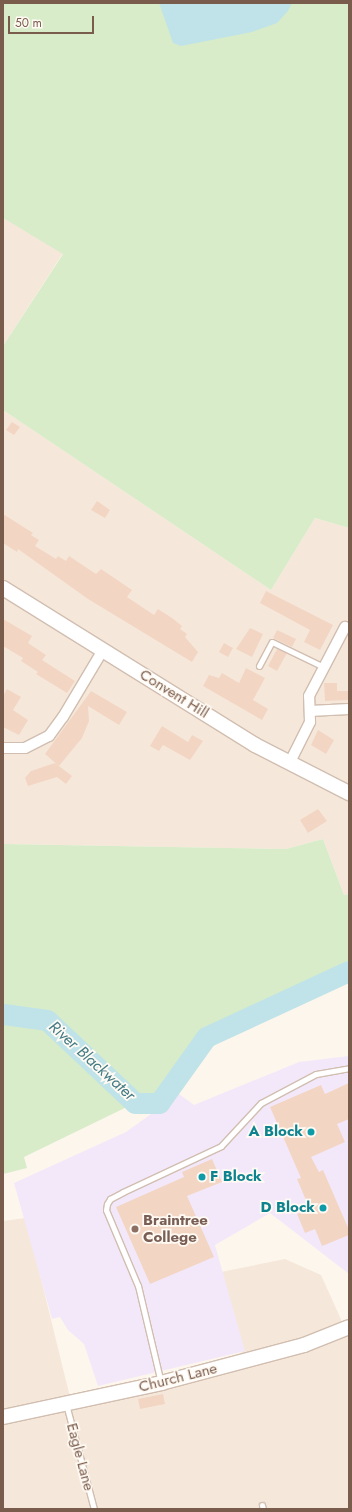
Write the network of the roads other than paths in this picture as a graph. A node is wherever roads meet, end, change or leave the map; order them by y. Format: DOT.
graph roads {
  1 [pos="3,588"];
  2 [pos="345,627"];
  3 [pos="103,650"];
  4 [pos="259,666"];
  5 [pos="324,667"];
  6 [pos="349,709"];
  7 [pos="310,711"];
  8 [pos="3,748"];
  9 [pos="290,762"];
  10 [pos="349,793"];
  11 [pos="349,1068"];
  12 [pos="349,1327"];
  13 [pos="161,1383"];
  14 [pos="66,1404"];
  15 [pos="3,1417"];
  16 [pos="94,1509"];
  1 -- 3 [label="main road, Convent Hill"];
  2 -- 5 [label="street"];
  3 -- 8 [label="street"];
  3 -- 9 [label="main road, Convent Hill"];
  4 -- 5 [label="lane"];
  5 -- 7 [label="street"];
  6 -- 7 [label="street"];
  7 -- 9 [label="street"];
  9 -- 10 [label="main road, Convent Hill"];
  11 -- 13 [label="lane"];
  12 -- 13 [label="main road, Church Lane"];
  13 -- 14 [label="main road, Church Lane"];
  14 -- 15 [label="main road, Church Lane"];
  14 -- 16 [label="lane, Eagle Lane"];
}
